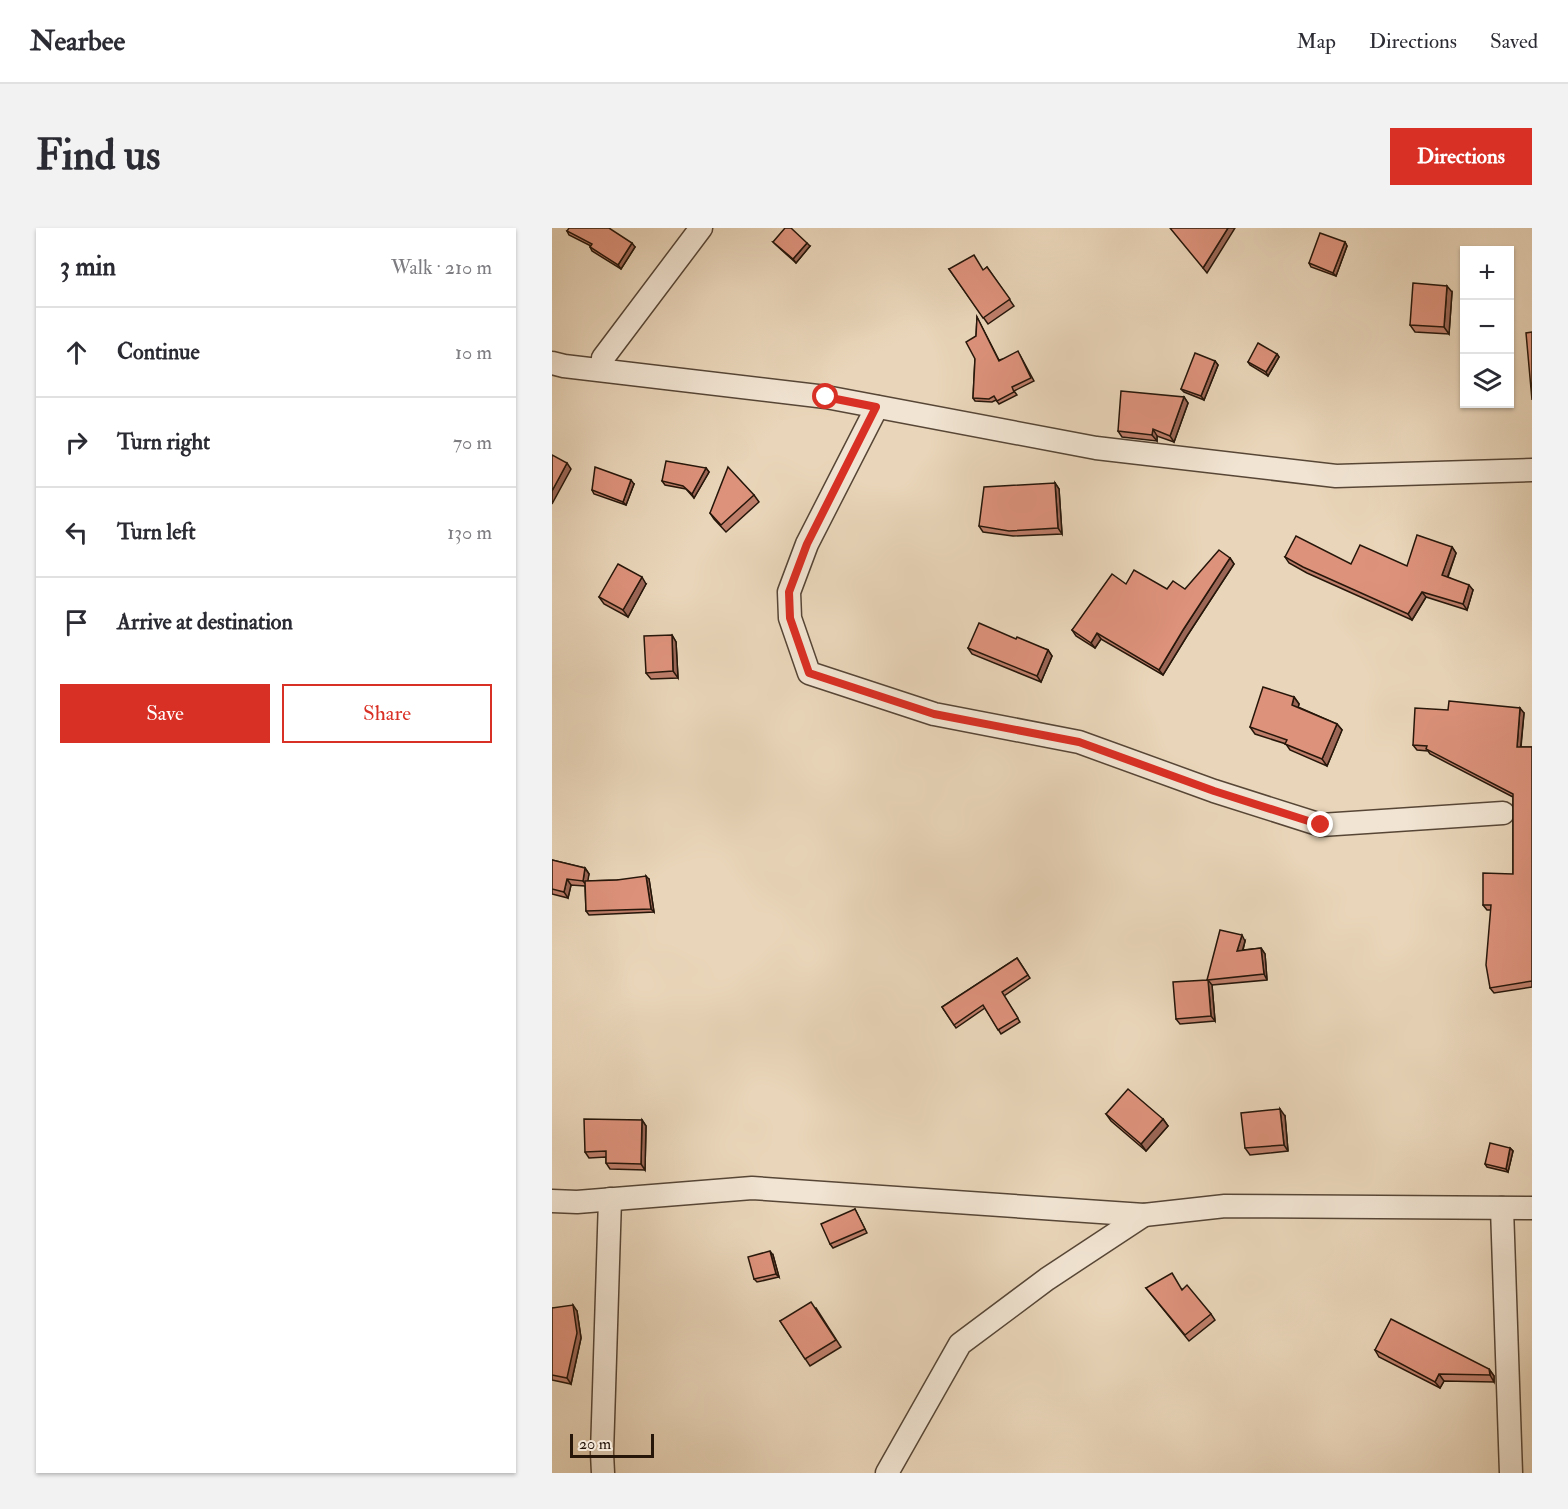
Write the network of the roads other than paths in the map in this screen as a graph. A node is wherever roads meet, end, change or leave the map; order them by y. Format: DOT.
graph roads {
  1 [pos="700,228"];
  2 [pos="603,357"];
  3 [pos="552,363"];
  4 [pos="876,407"];
  5 [pos="1532,470"];
  6 [pos="1503,813"];
  7 [pos="610,1199"];
  8 [pos="552,1201"];
  9 [pos="1502,1208"];
  10 [pos="1532,1208"];
  11 [pos="1144,1215"];
  12 [pos="603,1473"];
  13 [pos="887,1473"];
  14 [pos="1511,1473"];
  1 -- 2 [label="street"];
  3 -- 4 [label="street"];
  4 -- 5 [label="street"];
  4 -- 6 [label="street"];
  7 -- 8 [label="street"];
  7 -- 11 [label="street"];
  7 -- 12 [label="street"];
  9 -- 10 [label="street"];
  9 -- 11 [label="street"];
  9 -- 14 [label="street"];
  11 -- 13 [label="street"];
}
